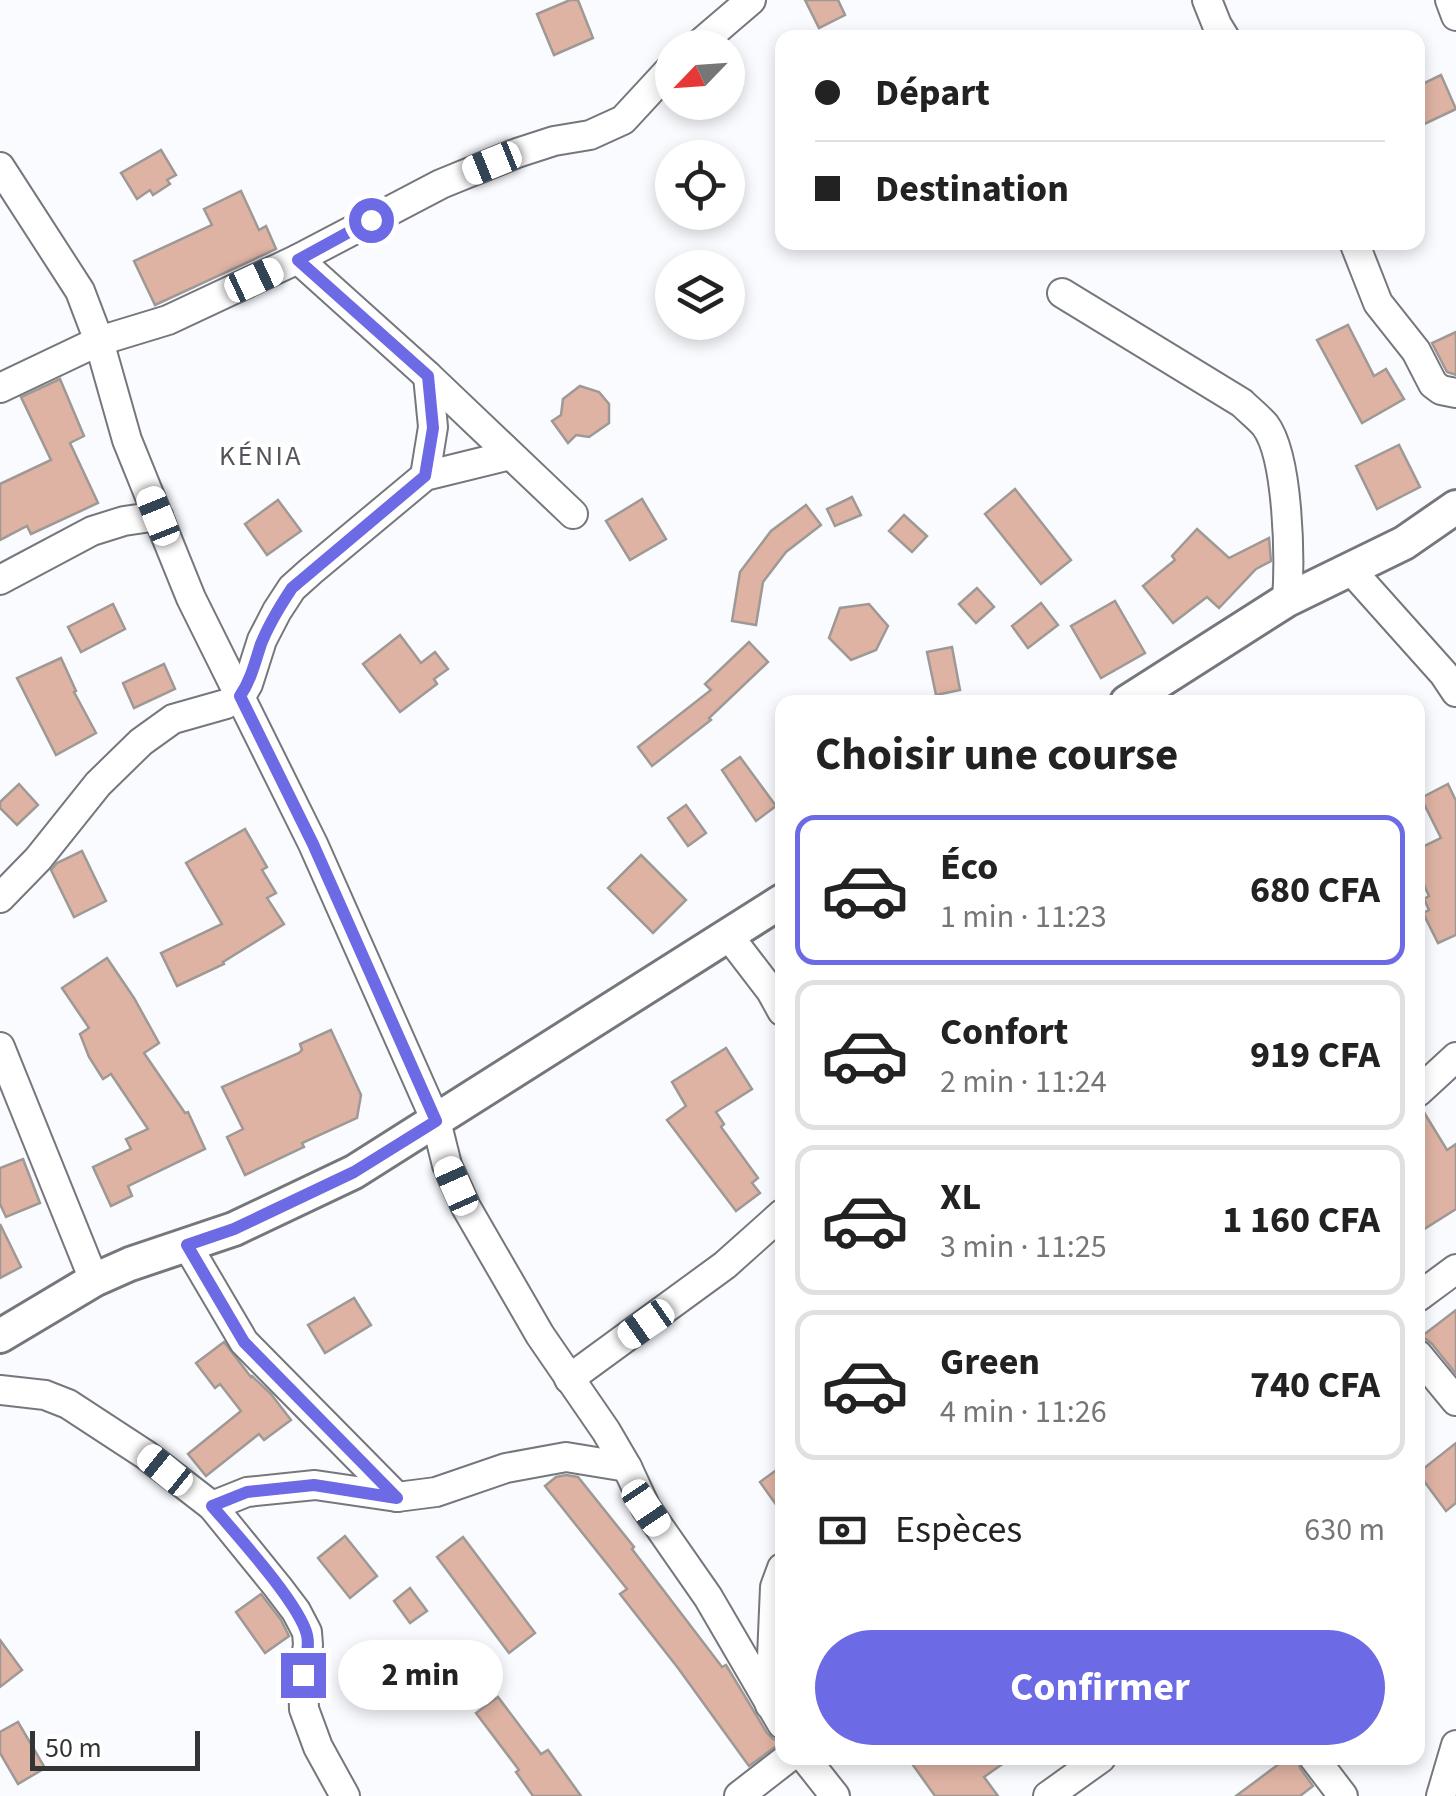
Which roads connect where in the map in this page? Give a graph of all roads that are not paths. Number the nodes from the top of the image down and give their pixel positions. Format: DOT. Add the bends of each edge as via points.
graph roads {
  1 [pos="751,0"];
  2 [pos="1207,0"];
  3 [pos="1450,0"];
  4 [pos="1456,16"];
  5 [pos="715,30"];
  6 [pos="1220,30"];
  7 [pos="655,85"];
  8 [pos="0,167"];
  9 [pos="1357,250"];
  10 [pos="298,260"];
  11 [pos="1062,293"];
  12 [pos="99,341"];
  13 [pos="428,376"];
  14 [pos="0,388"];
  15 [pos="1456,392"];
  16 [pos="510,454"];
  17 [pos="425,476"];
  18 [pos="1456,508"];
  19 [pos="573,514"];
  20 [pos="158,516"];
  21 [pos="1351,570"];
  22 [pos="0,580"];
  23 [pos="1287,600"];
  24 [pos="1456,692"];
  25 [pos="1138,695"];
  26 [pos="240,696"];
  27 [pos="0,898"];
  28 [pos="775,905"];
  29 [pos="728,935"];
  30 [pos="775,998"];
  31 [pos="0,1047"];
  32 [pos="1456,1056"];
  33 [pos="1425,1085"];
  34 [pos="436,1121"];
  35 [pos="775,1220"];
  36 [pos="187,1245"];
  37 [pos="1456,1269"];
  38 [pos="94,1280"];
  39 [pos="1425,1292"];
  40 [pos="0,1336"];
  41 [pos="1425,1364"];
  42 [pos="569,1378"];
  43 [pos="0,1390"];
  44 [pos="1456,1401"];
  45 [pos="626,1467"];
  46 [pos="397,1498"];
  47 [pos="212,1506"];
  48 [pos="775,1712"];
  49 [pos="1456,1745"];
  50 [pos="779,1765"];
  51 [pos="810,1765"];
  52 [pos="1091,1765"];
  53 [pos="1319,1765"];
  54 [pos="345,1796"];
  55 [pos="739,1796"];
  56 [pos="834,1796"];
  57 [pos="1048,1796"];
  58 [pos="1343,1796"];
  59 [pos="1441,1796"];
  1 -- 5 [label="street"];
  2 -- 6 [label="street"];
  3 -- 4 [label="street"];
  7 -- 10 [label="street" via="623,120 441,184"];
  8 -- 12 [label="street" via="80,290"];
  9 -- 15 [label="street" via="1378,304 1433,384"];
  10 -- 12 [label="street" via="168,320"];
  10 -- 13 [label="street"];
  11 -- 23 [label="street" via="1242,403 1266,426 1286,515"];
  12 -- 14 [label="street"];
  12 -- 20 [label="street"];
  13 -- 16 [label="street"];
  13 -- 17 [label="street" via="433,428"];
  16 -- 17 [label="street"];
  16 -- 19 [label="street"];
  17 -- 26 [label="street" via="292,588"];
  18 -- 21 [label="street"];
  20 -- 22 [label="street" via="92,531"];
  20 -- 26 [label="street"];
  21 -- 23 [label="street"];
  21 -- 24 [label="street"];
  23 -- 25 [label="street"];
  26 -- 27 [label="street" via="173,719 140,742"];
  26 -- 34 [label="street"];
  28 -- 29 [label="street"];
  29 -- 30 [label="street"];
  29 -- 34 [label="street"];
  31 -- 38 [label="street"];
  32 -- 33 [label="street"];
  34 -- 36 [label="street" via="354,1172"];
  34 -- 42 [label="street" via="466,1208"];
  35 -- 42 [label="street" via="725,1265"];
  36 -- 38 [label="street"];
  36 -- 46 [label="street" via="244,1342"];
  37 -- 39 [label="street"];
  38 -- 40 [label="street"];
  41 -- 44 [label="street"];
  42 -- 45 [label="street"];
  43 -- 47 [label="street" via="68,1404"];
  45 -- 46 [label="street" via="566,1457 538,1460"];
  45 -- 48 [label="street"];
  46 -- 47 [label="street" via="314,1485 247,1492"];
  47 -- 54 [label="street" via="307,1632 304,1708"];
  49 -- 59 [label="street"];
  50 -- 55 [label="street"];
  51 -- 56 [label="street"];
  52 -- 57 [label="street"];
  53 -- 58 [label="street"];
}
